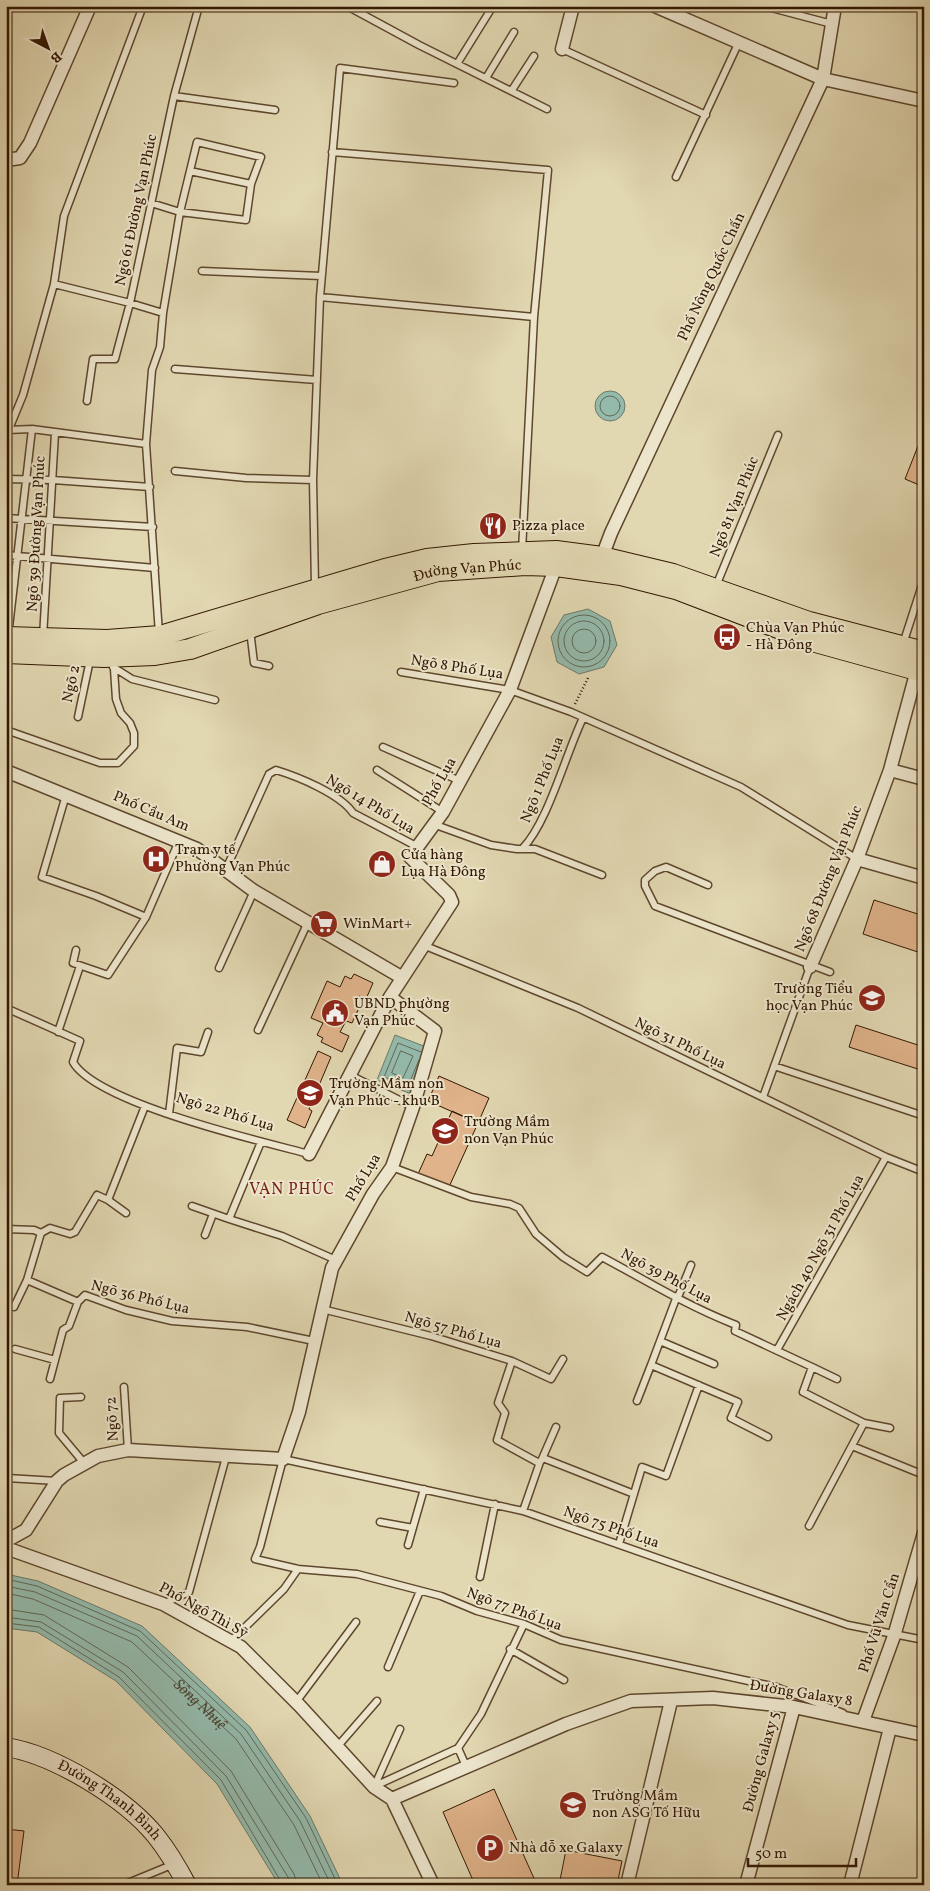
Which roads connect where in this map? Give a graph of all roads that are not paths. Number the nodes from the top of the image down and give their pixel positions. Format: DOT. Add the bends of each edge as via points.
graph roads {
  1 [pos="90,6"];
  2 [pos="143,6"];
  3 [pos="199,6"];
  4 [pos="347,6"];
  5 [pos="493,6"];
  6 [pos="574,6"];
  7 [pos="655,6"];
  8 [pos="764,6"];
  9 [pos="835,6"];
  10 [pos="832,24"];
  11 [pos="514,32"];
  12 [pos="738,44"];
  13 [pos="562,49"];
  14 [pos="534,56"];
  15 [pos="457,64"];
  16 [pos="486,78"];
  17 [pos="823,79"];
  18 [pos="454,83"];
  19 [pos="512,90"];
  20 [pos="174,96"];
  21 [pos="924,101"];
  22 [pos="547,109"];
  23 [pos="275,110"];
  24 [pos="706,115"];
  25 [pos="332,152"];
  26 [pos="6,160"];
  27 [pos="190,171"];
  28 [pos="676,177"];
  29 [pos="251,184"];
  30 [pos="151,203"];
  31 [pos="180,212"];
  32 [pos="202,270"];
  33 [pos="322,276"];
  34 [pos="54,284"];
  35 [pos="320,297"];
  36 [pos="130,303"];
  37 [pos="163,313"];
  38 [pos="534,317"];
  39 [pos="175,369"];
  40 [pos="317,380"];
  41 [pos="87,401"];
  42 [pos="32,429"];
  43 [pos="7,430"];
  44 [pos="55,433"];
  45 [pos="778,435"];
  46 [pos="146,444"];
  47 [pos="174,471"];
  48 [pos="6,479"];
  49 [pos="27,480"];
  50 [pos="53,480"];
  51 [pos="313,480"];
  52 [pos="150,487"];
  53 [pos="6,518"];
  54 [pos="22,520"];
  55 [pos="51,521"];
  56 [pos="153,527"];
  57 [pos="522,552"];
  58 [pos="6,555"];
  59 [pos="18,556"];
  60 [pos="602,556"];
  61 [pos="49,559"];
  62 [pos="556,566"];
  63 [pos="155,568"];
  64 [pos="924,579"];
  65 [pos="712,596"];
  66 [pos="316,597"];
  67 [pos="250,627"];
  68 [pos="160,636"];
  69 [pos="7,642"];
  70 [pos="44,646"];
  71 [pos="902,648"];
  72 [pos="103,661"];
  73 [pos="921,665"];
  74 [pos="269,666"];
  75 [pos="401,672"];
  76 [pos="510,690"];
  77 [pos="216,700"];
  78 [pos="78,717"];
  79 [pos="583,718"];
  80 [pos="6,730"];
  81 [pos="383,747"];
  82 [pos="376,770"];
  83 [pos="890,770"];
  84 [pos="6,771"];
  85 [pos="924,779"];
  86 [pos="460,781"];
  87 [pos="66,794"];
  88 [pos="443,812"];
  89 [pos="434,824"];
  90 [pos="179,841"];
  91 [pos="416,846"];
  92 [pos="522,849"];
  93 [pos="857,859"];
  94 [pos="226,869"];
  95 [pos="602,875"];
  96 [pos="924,878"];
  97 [pos="708,885"];
  98 [pos="254,891"];
  99 [pos="146,917"];
  100 [pos="308,922"];
  101 [pos="423,945"];
  102 [pos="76,950"];
  103 [pos="80,966"];
  104 [pos="810,967"];
  105 [pos="219,968"];
  106 [pos="830,972"];
  107 [pos="401,978"];
  108 [pos="390,996"];
  109 [pos="6,1008"];
  110 [pos="258,1030"];
  111 [pos="58,1032"];
  112 [pos="208,1032"];
  113 [pos="774,1066"];
  114 [pos="349,1074"];
  115 [pos="763,1097"];
  116 [pos="145,1106"];
  117 [pos="413,1107"];
  118 [pos="169,1114"];
  119 [pos="924,1116"];
  120 [pos="261,1142"];
  121 [pos="309,1154"];
  122 [pos="886,1157"];
  123 [pos="392,1167"];
  124 [pos="924,1172"];
  125 [pos="108,1200"];
  126 [pos="192,1206"];
  127 [pos="126,1213"];
  128 [pos="213,1214"];
  129 [pos="229,1219"];
  130 [pos="6,1229"];
  131 [pos="41,1233"];
  132 [pos="205,1235"];
  133 [pos="336,1260"];
  134 [pos="691,1265"];
  135 [pos="27,1280"];
  136 [pos="678,1296"];
  137 [pos="78,1302"];
  138 [pos="14,1307"];
  139 [pos="322,1309"];
  140 [pos="314,1341"];
  141 [pos="660,1341"];
  142 [pos="15,1349"];
  143 [pos="777,1350"];
  144 [pos="563,1359"];
  145 [pos="55,1360"];
  146 [pos="512,1362"];
  147 [pos="714,1364"];
  148 [pos="651,1365"];
  149 [pos="812,1367"];
  150 [pos="50,1379"];
  151 [pos="837,1379"];
  152 [pos="699,1385"];
  153 [pos="124,1387"];
  154 [pos="81,1397"];
  155 [pos="637,1401"];
  156 [pos="864,1423"];
  157 [pos="556,1427"];
  158 [pos="890,1428"];
  159 [pos="768,1437"];
  160 [pos="852,1446"];
  161 [pos="128,1450"];
  162 [pos="226,1457"];
  163 [pos="283,1459"];
  164 [pos="541,1461"];
  165 [pos="84,1463"];
  166 [pos="924,1475"];
  167 [pos="7,1478"];
  168 [pos="57,1481"];
  169 [pos="424,1489"];
  170 [pos="634,1494"];
  171 [pos="495,1504"];
  172 [pos="523,1510"];
  173 [pos="380,1522"];
  174 [pos="809,1526"];
  175 [pos="413,1528"];
  176 [pos="924,1533"];
  177 [pos="6,1541"];
  178 [pos="619,1544"];
  179 [pos="408,1545"];
  180 [pos="6,1548"];
  181 [pos="298,1569"];
  182 [pos="480,1577"];
  183 [pos="420,1591"];
  184 [pos="163,1604"];
  185 [pos="356,1622"];
  186 [pos="524,1624"];
  187 [pos="894,1636"];
  188 [pos="924,1640"];
  189 [pos="231,1641"];
  190 [pos="510,1649"];
  191 [pos="388,1667"];
  192 [pos="564,1680"];
  193 [pos="672,1700"];
  194 [pos="377,1701"];
  195 [pos="296,1702"];
  196 [pos="794,1707"];
  197 [pos="863,1721"];
  198 [pos="890,1728"];
  199 [pos="400,1729"];
  200 [pos="924,1735"];
  201 [pos="6,1747"];
  202 [pos="336,1748"];
  203 [pos="458,1748"];
  204 [pos="466,1766"];
  205 [pos="374,1787"];
  206 [pos="392,1799"];
  207 [pos="175,1863"];
  208 [pos="123,1885"];
  209 [pos="187,1885"];
  210 [pos="433,1885"];
  211 [pos="628,1885"];
  212 [pos="746,1885"];
  213 [pos="850,1885"];
  1 -- 26 [label="street" via="30,143 20,158"];
  2 -- 34 [label="lane" via="64,216"];
  3 -- 20 [label="lane, Ngõ 61 Đường Vạn Phúc"];
  4 -- 15 [label="lane"];
  5 -- 15 [label="lane"];
  6 -- 13 [label="street"];
  7 -- 12 [label="street"];
  8 -- 10 [label="lane"];
  9 -- 10 [label="street, Phố Nông Quốc Chấn"];
  10 -- 17 [label="street, Phố Nông Quốc Chấn"];
  11 -- 16 [label="lane"];
  12 -- 17 [label="street"];
  12 -- 24 [label="lane"];
  13 -- 24 [label="lane"];
  14 -- 19 [label="lane"];
  15 -- 16 [label="lane"];
  16 -- 19 [label="lane"];
  17 -- 21 [label="street"];
  17 -- 60 [label="street, Phố Nông Quốc Chấn"];
  18 -- 25 [label="lane" via="340,68"];
  19 -- 22 [label="lane"];
  20 -- 23 [label="lane"];
  20 -- 30 [label="lane, Ngõ 61 Đường Vạn Phúc"];
  24 -- 28 [label="lane"];
  25 -- 33 [label="lane"];
  25 -- 38 [label="lane" via="548,170"];
  27 -- 29 [label="lane"];
  27 -- 29 [label="lane" via="197,142 260,156"];
  27 -- 31 [label="lane"];
  29 -- 31 [label="lane" via="246,220"];
  30 -- 31 [label="lane"];
  30 -- 36 [label="lane, Ngõ 61 Đường Vạn Phúc"];
  31 -- 37 [label="lane"];
  32 -- 33 [label="lane"];
  33 -- 35 [label="lane"];
  34 -- 36 [label="lane"];
  34 -- 43 [label="lane" via="23,395"];
  35 -- 38 [label="lane"];
  35 -- 40 [label="lane"];
  36 -- 37 [label="lane, Ngõ 61 Đường Vạn Phúc"];
  36 -- 41 [label="lane" via="115,359 93,359"];
  37 -- 46 [label="lane" via="160,347 152,370"];
  38 -- 57 [label="lane"];
  39 -- 40 [label="lane"];
  40 -- 51 [label="lane"];
  42 -- 43 [label="lane"];
  42 -- 44 [label="lane"];
  42 -- 49 [label="lane"];
  44 -- 46 [label="lane"];
  44 -- 50 [label="lane, Ngõ 39 Đường Vạn Phúc"];
  45 -- 65 [label="lane, Ngõ 81 Vạn Phúc"];
  46 -- 52 [label="lane"];
  47 -- 51 [label="lane"];
  48 -- 49 [label="lane"];
  49 -- 50 [label="lane"];
  49 -- 54 [label="lane"];
  50 -- 52 [label="lane"];
  50 -- 55 [label="lane, Ngõ 39 Đường Vạn Phúc"];
  51 -- 66 [label="lane"];
  52 -- 56 [label="lane"];
  53 -- 54 [label="lane"];
  54 -- 55 [label="lane"];
  54 -- 59 [label="lane"];
  55 -- 56 [label="lane"];
  55 -- 61 [label="lane, Ngõ 39 Đường Vạn Phúc"];
  56 -- 63 [label="lane"];
  57 -- 60 [label="main road, Đường Vạn Phúc"];
  57 -- 66 [label="main road, Đường Vạn Phúc" via="427,559"];
  58 -- 59 [label="lane"];
  59 -- 61 [label="lane"];
  59 -- 69 [label="lane"];
  60 -- 65 [label="main road, Đường Vạn Phúc" via="673,574"];
  61 -- 63 [label="lane"];
  61 -- 70 [label="lane, Ngõ 39 Đường Vạn Phúc"];
  62 -- 65 [label="main road, Đường Vạn Phúc" via="621,575"];
  62 -- 66 [label="main road, Đường Vạn Phúc" via="438,571"];
  62 -- 76 [label="street, Phố Lụa"];
  63 -- 68 [label="lane"];
  64 -- 71 [label="lane"];
  65 -- 71 [label="main road, Đường Vạn Phúc"];
  65 -- 73 [label="main road, Đường Vạn Phúc" via="812,641"];
  66 -- 67 [label="main road, Đường Vạn Phúc"];
  66 -- 68 [label="main road, Đường Vạn Phúc"];
  67 -- 72 [label="main road, Đường Vạn Phúc" via="190,649"];
  67 -- 74 [label="lane" via="254,663"];
  68 -- 70 [label="main road, Đường Vạn Phúc"];
  69 -- 70 [label="main road, Đường Vạn Phúc"];
  70 -- 72 [label="main road, Đường Vạn Phúc"];
  71 -- 73 [label="main road, Đường Vạn Phúc"];
  72 -- 77 [label="lane" via="132,679"];
  72 -- 78 [label="lane, Ngõ 2"];
  72 -- 80 [label="lane" via="121,712 134,733 134,746 118,763 100,763"];
  73 -- 83 [label="street, Ngõ 68 Đường Vạn Phúc"];
  75 -- 76 [label="lane, Ngõ 8 Phố Lụa"];
  76 -- 79 [label="lane, Ngõ 8 Phố Lụa"];
  76 -- 86 [label="street, Phố Lụa"];
  79 -- 92 [label="lane, Ngõ 1 Phố Lụa" via="542,817"];
  79 -- 93 [label="lane, Ngõ 8 Phố Lụa" via="741,787"];
  81 -- 86 [label="lane"];
  82 -- 88 [label="lane"];
  83 -- 85 [label="street"];
  83 -- 93 [label="street, Ngõ 68 Đường Vạn Phúc"];
  84 -- 87 [label="street, Phố Cầu Am"];
  86 -- 88 [label="street, Phố Lụa"];
  87 -- 90 [label="street, Phố Cầu Am"];
  87 -- 99 [label="lane" via="42,877"];
  88 -- 89 [label="street, Phố Lụa"];
  89 -- 91 [label="street, Phố Lụa"];
  89 -- 92 [label="lane" via="491,845"];
  90 -- 94 [label="street, Phố Cầu Am"];
  90 -- 99 [label="lane"];
  91 -- 94 [label="lane, Ngõ 14 Phố Lụa" via="353,813 337,797 273,771"];
  91 -- 101 [label="street" via="411,859 452,900"];
  92 -- 95 [label="lane" via="536,849"];
  93 -- 96 [label="street"];
  93 -- 104 [label="street, Ngõ 68 Đường Vạn Phúc"];
  94 -- 98 [label="street, Phố Cầu Am"];
  97 -- 104 [label="lane" via="666,867 655,871 645,886 655,906"];
  98 -- 100 [label="street, Phố Cầu Am"];
  98 -- 105 [label="lane"];
  99 -- 103 [label="lane" via="108,975"];
  100 -- 107 [label="street, Phố Cầu Am"];
  100 -- 110 [label="lane"];
  101 -- 107 [label="street"];
  101 -- 115 [label="lane, Ngõ 31 Phố Lụa" via="578,1008"];
  102 -- 103 [label="lane" via="72,963"];
  103 -- 111 [label="lane"];
  104 -- 106 [label="lane"];
  104 -- 113 [label="lane, Ngõ 68 Đường Vạn Phúc"];
  107 -- 108 [label="street"];
  108 -- 114 [label="street, Ngõ 22 Phố Lụa"];
  108 -- 117 [label="street, Phố Lụa" via="435,1031"];
  109 -- 111 [label="lane, Ngõ 22 Phố Lụa"];
  111 -- 116 [label="lane, Ngõ 22 Phố Lụa" via="80,1041 73,1062 78,1071 130,1101"];
  112 -- 118 [label="lane" via="201,1052 177,1048"];
  113 -- 115 [label="lane, Ngõ 68 Đường Vạn Phúc"];
  113 -- 119 [label="lane"];
  114 -- 117 [label="lane"];
  114 -- 121 [label="street, Ngõ 22 Phố Lụa"];
  115 -- 122 [label="lane, Ngõ 31 Phố Lụa"];
  116 -- 118 [label="lane, Ngõ 22 Phố Lụa"];
  116 -- 125 [label="lane"];
  117 -- 123 [label="street, Phố Lụa"];
  118 -- 120 [label="lane, Ngõ 22 Phố Lụa"];
  120 -- 121 [label="lane, Ngõ 22 Phố Lụa"];
  120 -- 129 [label="lane"];
  122 -- 124 [label="lane, Ngõ 31 Phố Lụa"];
  122 -- 143 [label="lane, Ngách 40 Ngõ 31 Phố Lụa"];
  123 -- 133 [label="street, Phố Lụa"];
  123 -- 136 [label="lane, Ngõ 39 Phố Lụa" via="471,1197 519,1208 536,1234 586,1272 602,1257"];
  125 -- 127 [label="lane"];
  125 -- 131 [label="lane" via="97,1195 75,1232 70,1234 50,1228"];
  126 -- 128 [label="lane"];
  128 -- 129 [label="lane"];
  128 -- 132 [label="lane"];
  129 -- 133 [label="lane" via="282,1236"];
  130 -- 131 [label="lane"];
  131 -- 135 [label="lane"];
  133 -- 139 [label="street, Phố Lụa"];
  134 -- 136 [label="lane"];
  135 -- 137 [label="lane, Ngõ 36 Phố Lụa"];
  135 -- 138 [label="lane"];
  136 -- 141 [label="lane"];
  136 -- 143 [label="lane, Ngõ 39 Phố Lụa" via="690,1305 736,1325 735,1332"];
  137 -- 140 [label="lane, Ngõ 36 Phố Lụa" via="85,1295 126,1310 172,1321 247,1327"];
  137 -- 145 [label="lane" via="69,1326 62,1330"];
  139 -- 140 [label="street, Phố Lụa"];
  139 -- 146 [label="lane, Ngõ 57 Phố Lụa" via="431,1336"];
  140 -- 163 [label="street, Phố Lụa" via="299,1412"];
  141 -- 147 [label="lane"];
  141 -- 148 [label="lane"];
  142 -- 145 [label="lane"];
  143 -- 149 [label="lane"];
  144 -- 146 [label="lane, Ngõ 57 Phố Lụa" via="551,1379"];
  145 -- 150 [label="lane"];
  146 -- 164 [label="lane" via="498,1403 505,1414 497,1440"];
  148 -- 152 [label="lane"];
  148 -- 155 [label="lane"];
  149 -- 151 [label="lane"];
  149 -- 156 [label="lane" via="803,1392"];
  152 -- 159 [label="lane" via="738,1402 731,1418"];
  152 -- 170 [label="lane" via="666,1476 642,1467"];
  153 -- 161 [label="lane, Ngõ 72"];
  154 -- 165 [label="lane" via="60,1398 59,1433"];
  156 -- 158 [label="lane"];
  156 -- 160 [label="lane"];
  157 -- 164 [label="lane"];
  160 -- 166 [label="lane"];
  160 -- 174 [label="lane"];
  161 -- 162 [label="street"];
  161 -- 165 [label="street" via="105,1453"];
  162 -- 163 [label="street"];
  162 -- 184 [label="lane" via="189,1592"];
  163 -- 169 [label="lane, Ngõ 75 Phố Lụa"];
  163 -- 181 [label="lane, Ngõ 77 Phố Lụa" via="254,1559"];
  164 -- 170 [label="lane" via="547,1459"];
  164 -- 172 [label="lane"];
  165 -- 168 [label="street"];
  167 -- 168 [label="lane"];
  168 -- 177 [label="street" via="26,1530"];
  169 -- 171 [label="lane, Ngõ 75 Phố Lụa"];
  169 -- 175 [label="lane"];
  170 -- 178 [label="lane"];
  171 -- 172 [label="lane, Ngõ 75 Phố Lụa"];
  171 -- 182 [label="lane"];
  172 -- 178 [label="lane, Ngõ 75 Phố Lụa"];
  173 -- 175 [label="lane"];
  175 -- 179 [label="lane"];
  176 -- 187 [label="street, Phố Vũ Văn Cẩn"];
  178 -- 187 [label="lane, Ngõ 75 Phố Lụa" via="848,1625"];
  180 -- 184 [label="street, Phố Ngô Thì Sỹ"];
  181 -- 183 [label="lane, Ngõ 77 Phố Lụa" via="357,1574"];
  181 -- 189 [label="lane" via="284,1589"];
  183 -- 186 [label="lane, Ngõ 77 Phố Lụa"];
  183 -- 191 [label="lane"];
  184 -- 189 [label="street, Phố Ngô Thì Sỹ"];
  185 -- 195 [label="lane"];
  186 -- 190 [label="lane"];
  186 -- 197 [label="lane, Ngõ 77 Phố Lụa" via="561,1640 776,1687"];
  187 -- 188 [label="lane, Ngõ 75 Phố Lụa"];
  187 -- 197 [label="street, Phố Vũ Văn Cẩn"];
  189 -- 195 [label="street, Phố Ngô Thì Sỹ"];
  190 -- 192 [label="lane"];
  190 -- 203 [label="lane" via="481,1714"];
  193 -- 196 [label="street, Đường Galaxy 8" via="713,1698"];
  193 -- 204 [label="street, Đường Galaxy 8" via="631,1701"];
  193 -- 211 [label="street"];
  194 -- 202 [label="lane"];
  195 -- 202 [label="street, Phố Ngô Thì Sỹ"];
  196 -- 197 [label="street, Đường Galaxy 8"];
  196 -- 212 [label="street, Đường Galaxy 5"];
  197 -- 198 [label="street, Đường Galaxy 8"];
  198 -- 200 [label="street, Đường Galaxy 8"];
  198 -- 213 [label="street"];
  199 -- 205 [label="lane"];
  201 -- 207 [label="street, Đường Thanh Bình" via="74,1771 117,1800 155,1835"];
  202 -- 205 [label="street, Phố Ngô Thì Sỹ"];
  203 -- 204 [label="lane"];
  203 -- 205 [label="lane"];
  204 -- 206 [label="street, Đường Galaxy 8"];
  205 -- 206 [label="street, Phố Ngô Thì Sỹ"];
  206 -- 210 [label="street"];
  207 -- 208 [label="lane"];
  207 -- 209 [label="street, Đường Thanh Bình"];
}
